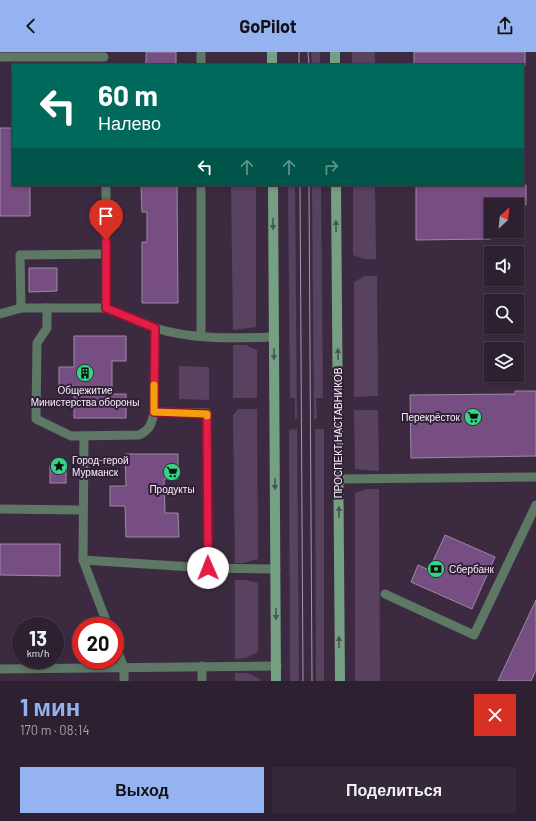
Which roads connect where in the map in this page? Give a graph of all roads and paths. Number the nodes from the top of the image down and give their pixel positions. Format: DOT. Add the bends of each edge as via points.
graph roads {
  1 [pos="201,52"];
  2 [pos="272,52"];
  3 [pos="335,52"];
  4 [pos="0,57"];
  5 [pos="104,58"];
  6 [pos="201,64"];
  7 [pos="272,64"];
  8 [pos="335,64"];
  9 [pos="106,186"];
  10 [pos="201,186"];
  11 [pos="273,186"];
  12 [pos="336,186"];
  13 [pos="106,254"];
  14 [pos="21,308"];
  15 [pos="47,308"];
  16 [pos="106,308"];
  17 [pos="0,314"];
  18 [pos="155,328"];
  19 [pos="201,336"];
  20 [pos="274,338"];
  21 [pos="154,412"];
  22 [pos="84,436"];
  23 [pos="536,477"];
  24 [pos="339,479"];
  25 [pos="536,505"];
  26 [pos="0,509"];
  27 [pos="82,510"];
  28 [pos="83,560"];
  29 [pos="208,568"];
  30 [pos="276,569"];
  31 [pos="385,594"];
  32 [pos="105,617"];
  33 [pos="202,666"];
  34 [pos="276,666"];
  35 [pos="72,668"];
  36 [pos="124,668"];
  37 [pos="0,669"];
  38 [pos="124,669"];
  39 [pos="124,681"];
  40 [pos="202,681"];
  41 [pos="276,681"];
  42 [pos="340,681"];
  1 -- 6 [label="lane"];
  2 -- 7 [label="main road"];
  3 -- 8 [label="main road"];
  4 -- 5 [label="lane"];
  9 -- 13 [label="lane"];
  10 -- 19 [label="lane"];
  11 -- 20 [label="main road, one-way"];
  24 -- 12 [label="main road, ПРОСПЕКТ НАСТАВНИКОВ, one-way"];
  13 -- 14 [label="lane" via="20,255"];
  13 -- 16 [label="lane"];
  14 -- 15 [label="lane"];
  14 -- 17 [label="lane"];
  15 -- 16 [label="lane"];
  15 -- 22 [label="lane" via="47,328 37,343 36,418 71,436"];
  16 -- 18 [label="lane"];
  18 -- 19 [label="lane"];
  18 -- 21 [label="lane"];
  19 -- 20 [label="lane" via="226,339"];
  20 -- 30 [label="main road, one-way"];
  21 -- 22 [label="lane" via="147,431 139,435"];
  21 -- 29 [label="lane" via="207,414"];
  22 -- 27 [label="lane"];
  23 -- 24 [label="lane"];
  42 -- 24 [label="main road, ПРОСПЕКТ НАСТАВНИКОВ, one-way"];
  25 -- 31 [label="lane" via="474,635"];
  26 -- 27 [label="lane"];
  27 -- 28 [label="lane"];
  28 -- 29 [label="lane"];
  28 -- 32 [label="lane"];
  29 -- 30 [label="lane"];
  30 -- 34 [label="main road, one-way"];
  33 -- 34 [label="lane"];
  33 -- 36 [label="lane"];
  33 -- 40 [label="lane"];
  34 -- 41 [label="main road"];
  35 -- 37 [label="lane"];
  38 -- 39 [label="lane"];
}
